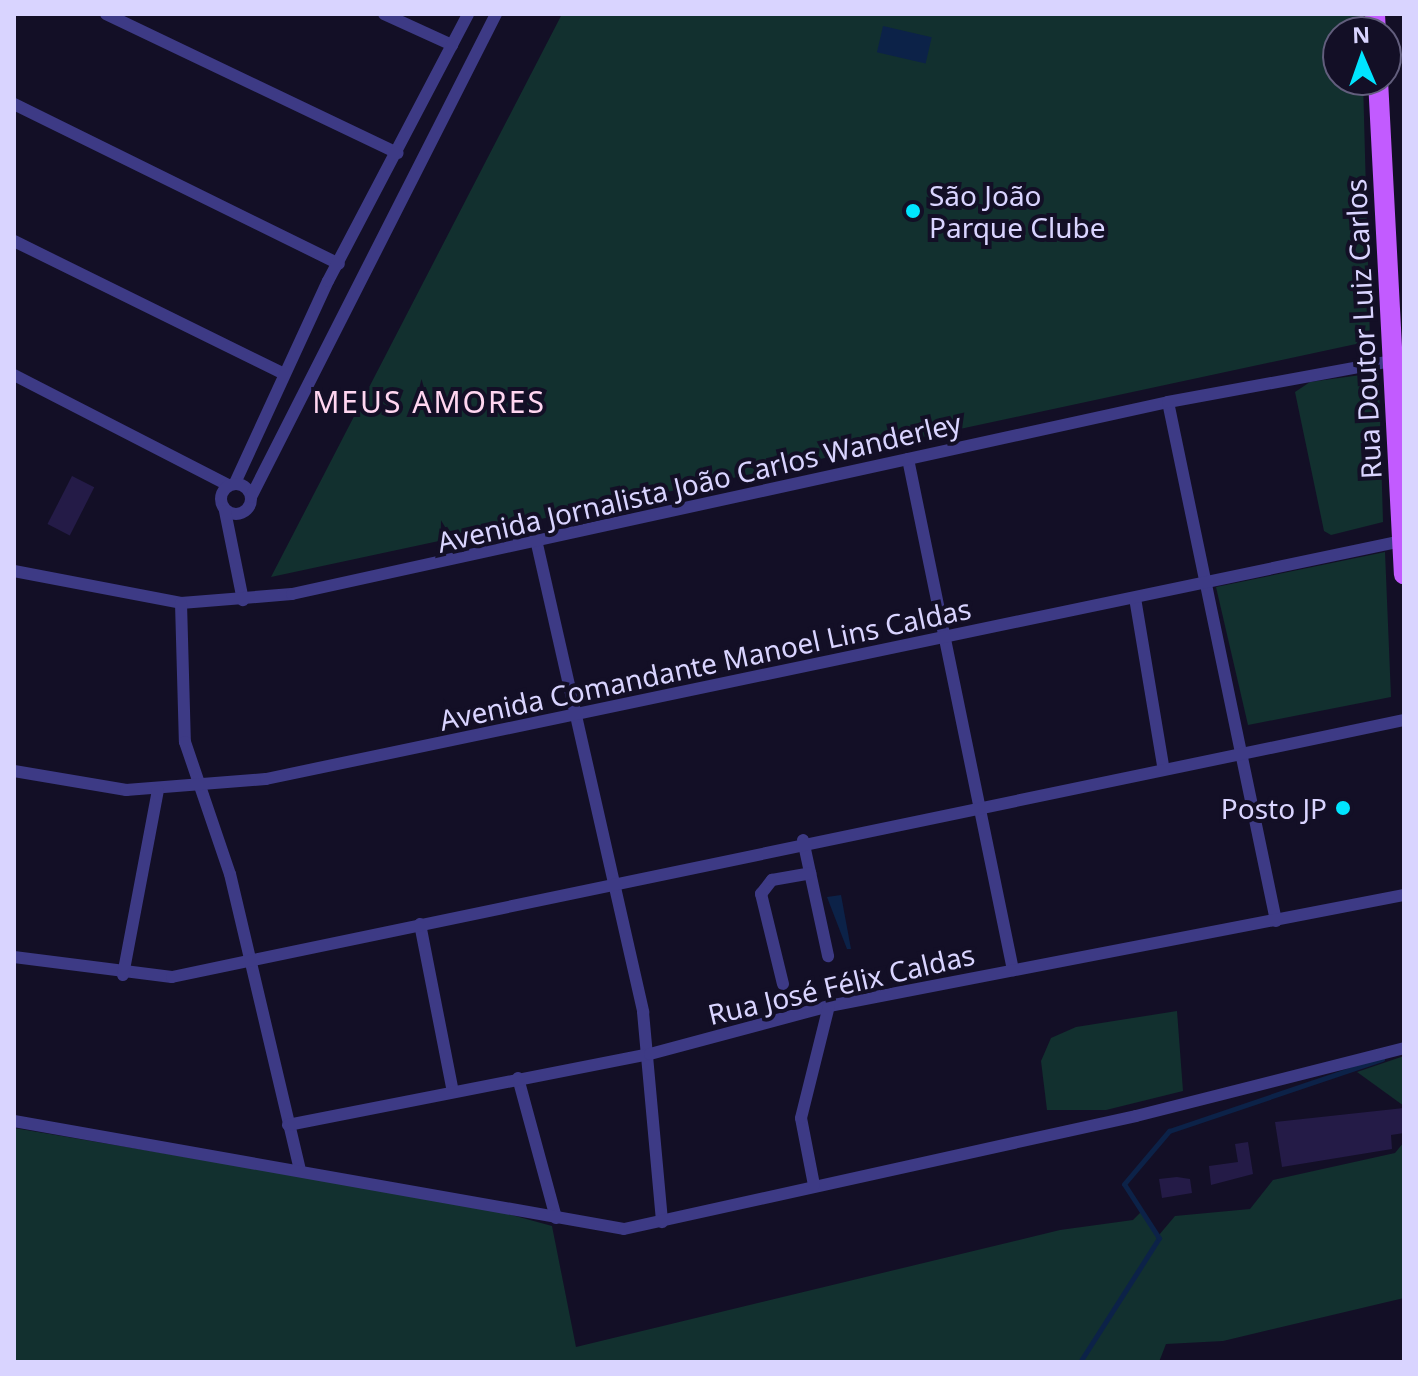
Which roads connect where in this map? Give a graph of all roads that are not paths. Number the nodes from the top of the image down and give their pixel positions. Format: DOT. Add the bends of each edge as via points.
graph roads {
  1 [pos="106,14"];
  2 [pos="384,14"];
  3 [pos="468,14"];
  4 [pos="496,14"];
  5 [pos="460,30"];
  6 [pos="481,42"];
  7 [pos="452,45"];
  8 [pos="444,59"];
  9 [pos="467,68"];
  10 [pos="1379,96"];
  11 [pos="14,104"];
  12 [pos="398,153"];
  13 [pos="14,241"];
  14 [pos="348,246"];
  15 [pos="369,259"];
  16 [pos="339,264"];
  17 [pos="328,281"];
  18 [pos="352,291"];
  19 [pos="1392,361"];
  20 [pos="284,374"];
  21 [pos="14,375"];
  22 [pos="1168,402"];
  23 [pos="908,459"];
  24 [pos="231,484"];
  25 [pos="251,497"];
  26 [pos="225,511"];
  27 [pos="1402,541"];
  28 [pos="537,544"];
  29 [pos="14,571"];
  30 [pos="1404,574"];
  31 [pos="1202,584"];
  32 [pos="1135,598"];
  33 [pos="243,600"];
  34 [pos="181,603"];
  35 [pos="940,640"];
  36 [pos="573,716"];
  37 [pos="1404,720"];
  38 [pos="1236,750"];
  39 [pos="1163,765"];
  40 [pos="14,771"];
  41 [pos="203,788"];
  42 [pos="158,790"];
  43 [pos="974,804"];
  44 [pos="803,840"];
  45 [pos="810,873"];
  46 [pos="615,879"];
  47 [pos="1404,895"];
  48 [pos="1276,921"];
  49 [pos="420,924"];
  50 [pos="247,956"];
  51 [pos="828,956"];
  52 [pos="14,957"];
  53 [pos="1013,970"];
  54 [pos="123,975"];
  55 [pos="783,984"];
  56 [pos="829,1006"];
  57 [pos="1404,1048"];
  58 [pos="650,1054"];
  59 [pos="518,1078"];
  60 [pos="453,1092"];
  61 [pos="14,1121"];
  62 [pos="288,1125"];
  63 [pos="299,1167"];
  64 [pos="814,1185"];
  65 [pos="556,1218"];
  66 [pos="662,1222"];
  1 -- 12 [label="street"];
  2 -- 7 [label="street"];
  3 -- 5 [label="street"];
  4 -- 6 [label="street"];
  5 -- 6 [label="street"];
  5 -- 7 [label="street"];
  6 -- 9 [label="street"];
  7 -- 8 [label="street"];
  8 -- 9 [label="street"];
  8 -- 12 [label="street"];
  9 -- 15 [label="street"];
  10 -- 19 [label="main road, Rua Doutor Luiz Carlos"];
  11 -- 16 [label="street"];
  12 -- 14 [label="street"];
  13 -- 20 [label="street"];
  14 -- 15 [label="street"];
  14 -- 16 [label="street"];
  15 -- 18 [label="street"];
  16 -- 17 [label="street"];
  17 -- 18 [label="street"];
  17 -- 20 [label="street"];
  18 -- 25 [label="street"];
  19 -- 22 [label="street, Avenida Jornalista João Carlos Wanderley"];
  19 -- 27 [label="main road, Rua Doutor Luiz Carlos"];
  20 -- 24 [label="street"];
  21 -- 24 [label="street"];
  22 -- 23 [label="street, Avenida Jornalista João Carlos Wanderley"];
  22 -- 31 [label="street"];
  23 -- 28 [label="street, Avenida Jornalista João Carlos Wanderley"];
  23 -- 35 [label="street"];
  24 -- 25 [label="street"];
  24 -- 26 [label="street" via="220,500"];
  25 -- 26 [label="street" via="243,513"];
  26 -- 33 [label="street"];
  27 -- 30 [label="main road, Rua Doutor Luiz Carlos"];
  27 -- 31 [label="street, Avenida Comandante Manoel Lins Caldas"];
  28 -- 33 [label="street, Avenida Jornalista João Carlos Wanderley"];
  28 -- 36 [label="street"];
  29 -- 34 [label="street, Avenida Jornalista João Carlos Wanderley"];
  31 -- 32 [label="street, Avenida Comandante Manoel Lins Caldas"];
  31 -- 38 [label="street"];
  32 -- 35 [label="street, Avenida Comandante Manoel Lins Caldas"];
  32 -- 39 [label="street"];
  33 -- 34 [label="street, Avenida Jornalista João Carlos Wanderley"];
  34 -- 41 [label="street" via="181,713"];
  35 -- 36 [label="street, Avenida Comandante Manoel Lins Caldas"];
  35 -- 43 [label="street"];
  36 -- 41 [label="street, Avenida Comandante Manoel Lins Caldas"];
  36 -- 46 [label="street"];
  37 -- 38 [label="street"];
  38 -- 39 [label="street"];
  38 -- 48 [label="street"];
  39 -- 43 [label="street"];
  40 -- 42 [label="street, Avenida Comandante Manoel Lins Caldas"];
  41 -- 42 [label="street, Avenida Comandante Manoel Lins Caldas"];
  41 -- 50 [label="street"];
  42 -- 54 [label="street"];
  43 -- 44 [label="street"];
  43 -- 53 [label="street"];
  44 -- 45 [label="street"];
  44 -- 46 [label="street"];
  45 -- 51 [label="street"];
  45 -- 55 [label="street" via="772,880 761,894"];
  46 -- 49 [label="street"];
  46 -- 58 [label="street"];
  47 -- 48 [label="street, Rua José Félix Caldas"];
  48 -- 53 [label="street, Rua José Félix Caldas"];
  49 -- 50 [label="street"];
  49 -- 60 [label="street"];
  50 -- 54 [label="street" via="172,977"];
  50 -- 62 [label="street"];
  52 -- 54 [label="street"];
  53 -- 56 [label="street, Rua José Félix Caldas"];
  56 -- 58 [label="street, Rua José Félix Caldas"];
  56 -- 64 [label="street" via="801,1118"];
  57 -- 64 [label="street" via="1136,1116"];
  58 -- 59 [label="street, Rua José Félix Caldas"];
  58 -- 66 [label="street"];
  59 -- 60 [label="street, Rua José Félix Caldas"];
  59 -- 65 [label="street"];
  60 -- 62 [label="street, Rua José Félix Caldas"];
  61 -- 63 [label="street"];
  62 -- 63 [label="street"];
  63 -- 65 [label="street"];
  64 -- 66 [label="street"];
  65 -- 66 [label="street" via="624,1229"];
}
